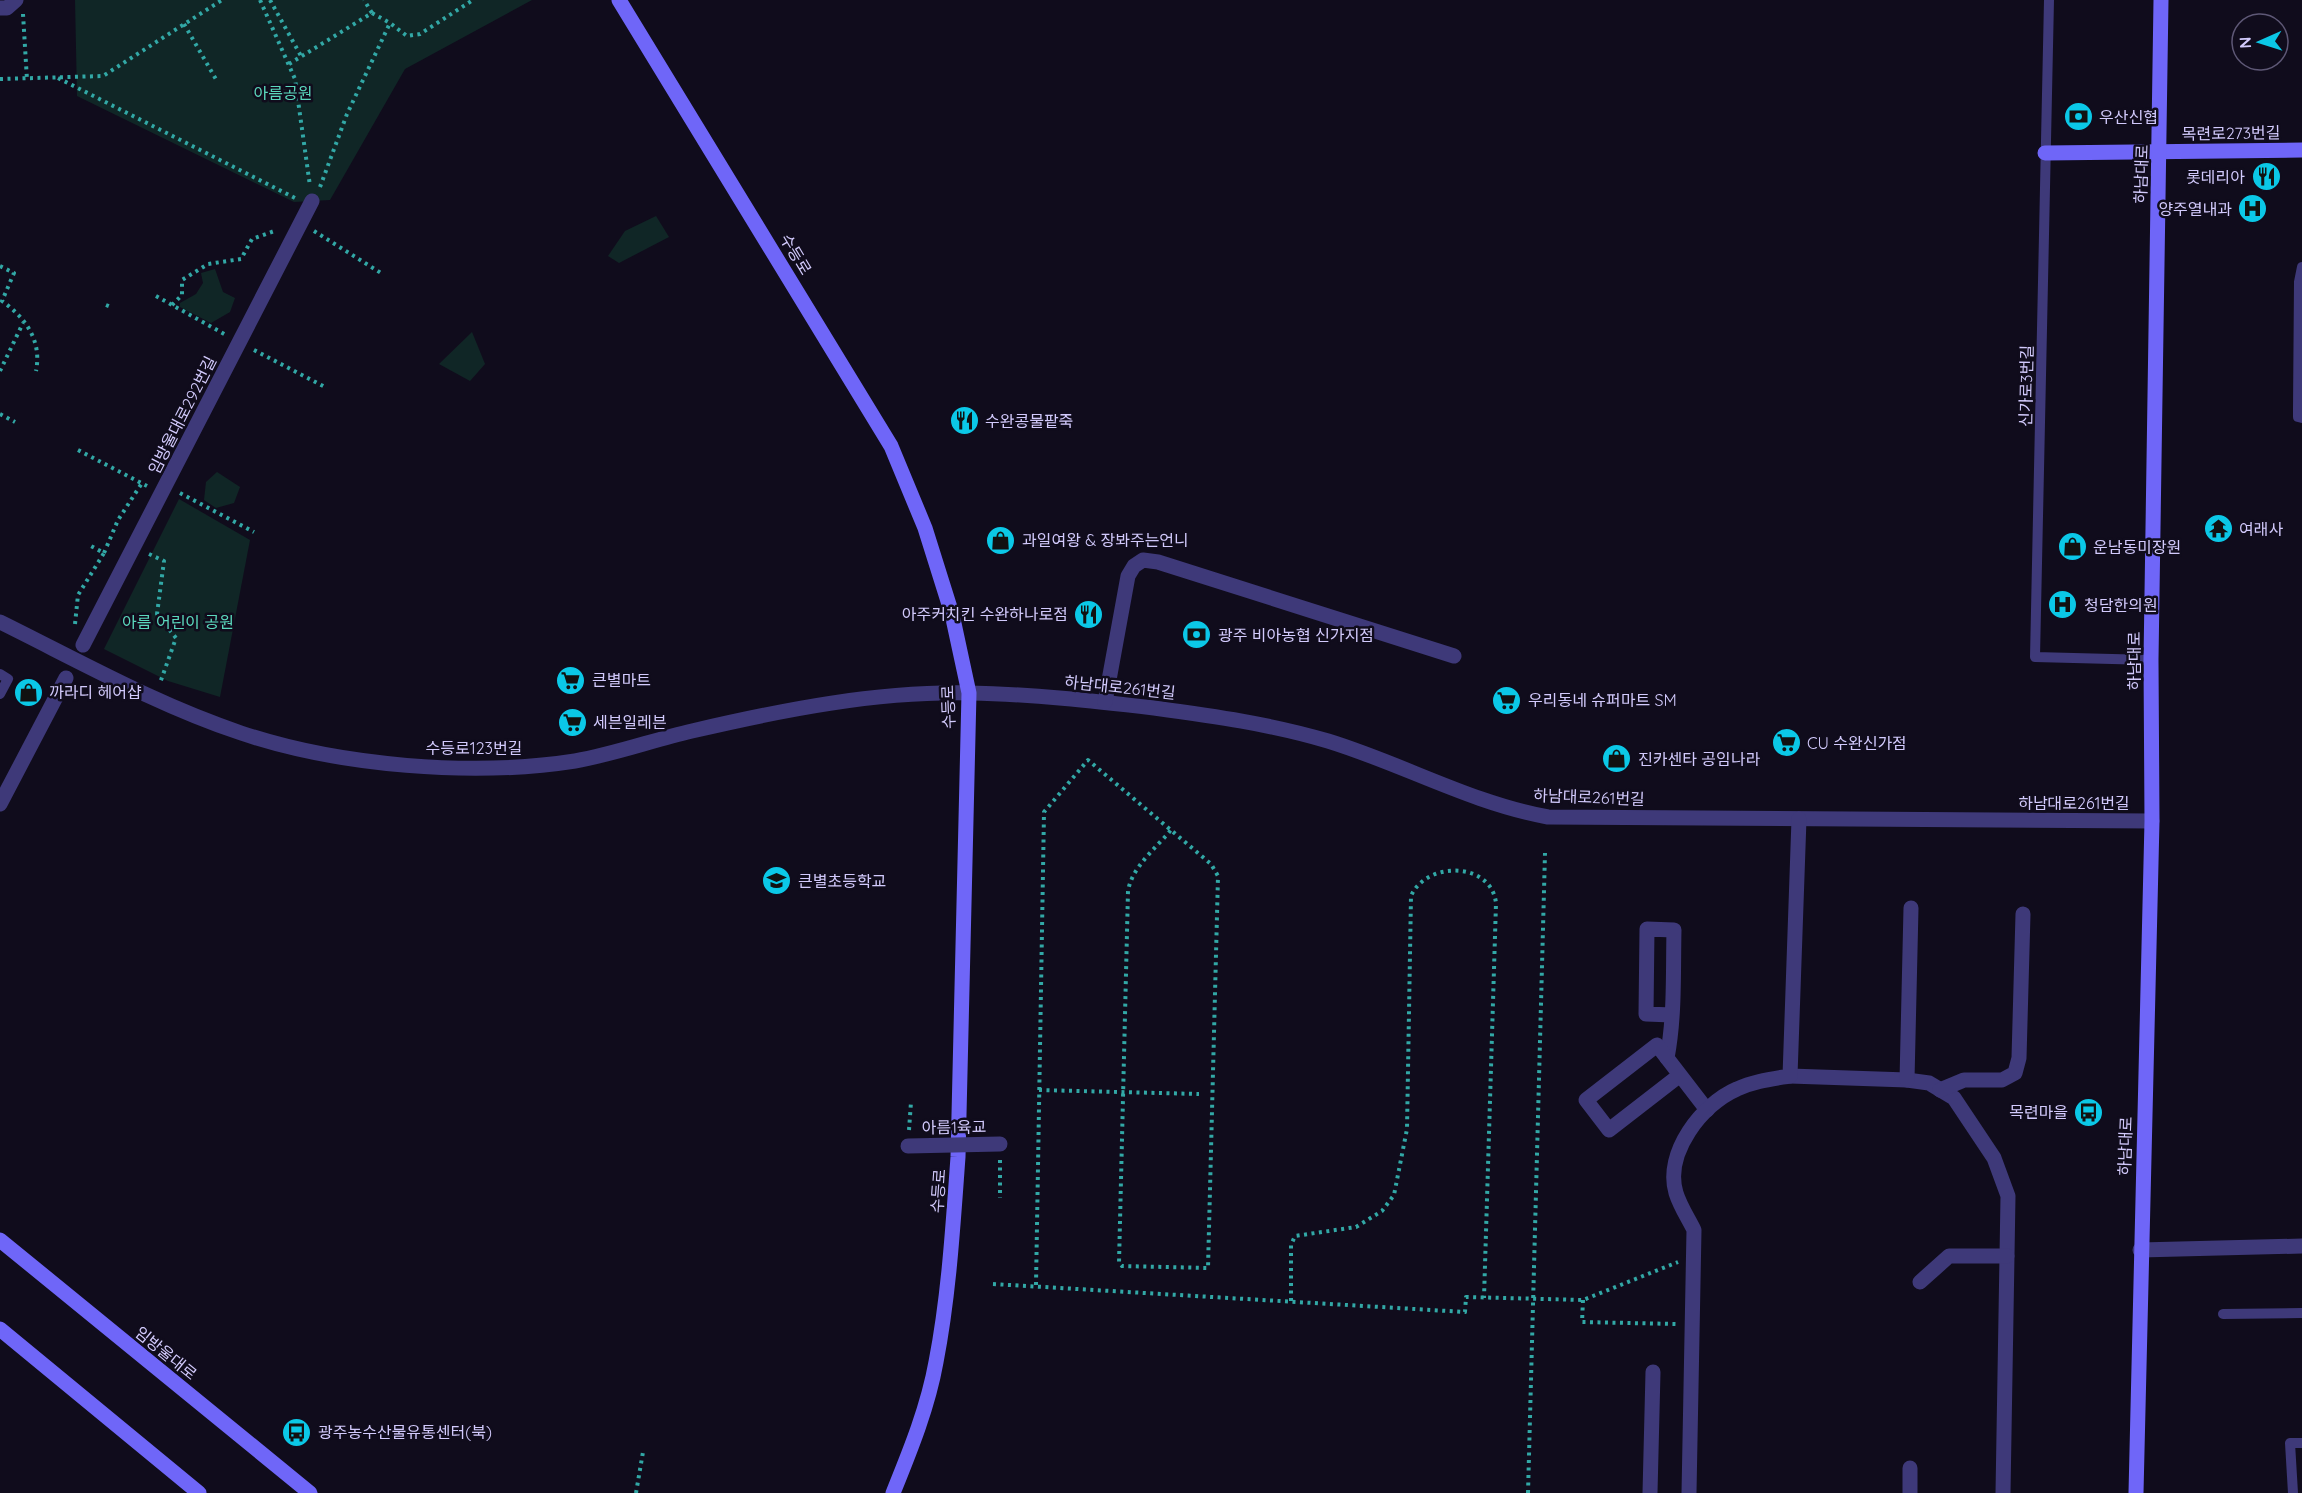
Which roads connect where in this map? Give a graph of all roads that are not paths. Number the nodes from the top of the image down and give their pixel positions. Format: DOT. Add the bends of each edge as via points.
graph roads {
  1 [pos="619,0"];
  2 [pos="2049,0"];
  3 [pos="2161,0"];
  4 [pos="2302,150"];
  5 [pos="2161,152"];
  6 [pos="2045,153"];
  7 [pos="311,200"];
  8 [pos="2302,267"];
  9 [pos="2302,418"];
  10 [pos="0,621"];
  11 [pos="83,645"];
  12 [pos="1454,656"];
  13 [pos="2151,660"];
  14 [pos="0,674"];
  15 [pos="66,678"];
  16 [pos="969,693"];
  17 [pos="0,694"];
  18 [pos="1105,702"];
  19 [pos="0,804"];
  20 [pos="1799,819"];
  21 [pos="2152,821"];
  22 [pos="1911,908"];
  23 [pos="2023,914"];
  24 [pos="1672,1015"];
  25 [pos="1667,1058"];
  26 [pos="1680,1075"];
  27 [pos="1790,1076"];
  28 [pos="1907,1080"];
  29 [pos="1940,1090"];
  30 [pos="1707,1110"];
  31 [pos="1000,1144"];
  32 [pos="908,1146"];
  33 [pos="0,1240"];
  34 [pos="2302,1246"];
  35 [pos="2140,1250"];
  36 [pos="2007,1256"];
  37 [pos="1920,1282"];
  38 [pos="2302,1313"];
  39 [pos="2223,1314"];
  40 [pos="0,1329"];
  41 [pos="1653,1372"];
  42 [pos="2302,1443"];
  43 [pos="2297,1463"];
  44 [pos="1910,1468"];
  45 [pos="199,1493"];
  46 [pos="310,1493"];
  47 [pos="893,1493"];
  48 [pos="1650,1493"];
  49 [pos="1689,1493"];
  50 [pos="1910,1493"];
  51 [pos="2003,1493"];
  52 [pos="2136,1493"];
  53 [pos="2293,1493"];
  1 -- 16 [label="main road, 수등로" via="891,446 925,528"];
  2 -- 6 [label="lane, 신가로3번길"];
  3 -- 5 [label="main road, 하남대로"];
  4 -- 5 [label="main road, 목련로273번길"];
  5 -- 6 [label="main road, 목련로273번길"];
  5 -- 13 [label="main road, 하남대로"];
  6 -- 13 [label="lane, 신가로3번길" via="2035,657"];
  7 -- 11 [label="street, 임방울대로292번길"];
  8 -- 9 [label="lane" via="2298,282 2298,417"];
  10 -- 16 [label="street, 수등로123번길" via="142,692 242,733 410,766 500,767 574,761 804,708 880,698"];
  12 -- 18 [label="street" via="1143,560 1128,576"];
  13 -- 21 [label="main road, 하남대로"];
  14 -- 17 [label="lane" via="8,679"];
  15 -- 19 [label="street"];
  16 -- 18 [label="street, 하남대로261번길"];
  16 -- 47 [label="main road, 수등로" via="954,1215 936,1364"];
  18 -- 20 [label="street, 하남대로261번길" via="1223,717 1297,733 1390,763 1486,803 1548,817"];
  20 -- 21 [label="street, 하남대로261번길"];
  20 -- 27 [label="street"];
  21 -- 35 [label="main road, 하남대로"];
  22 -- 28 [label="street"];
  23 -- 29 [label="street" via="2019,1058 2015,1073 2002,1080 1964,1080"];
  24 -- 24 [label="street" via="1674,930 1647,929 1646,1014"];
  24 -- 25 [label="street"];
  25 -- 26 [label="street"];
  25 -- 26 [label="street" via="1657,1045 1586,1100 1609,1130"];
  26 -- 30 [label="street"];
  27 -- 28 [label="street"];
  27 -- 30 [label="street" via="1735,1090"];
  28 -- 29 [label="street" via="1929,1083"];
  29 -- 36 [label="street" via="1954,1098 1994,1158 2008,1196"];
  30 -- 49 [label="street" via="1688,1133 1675,1172 1676,1191 1694,1230"];
  31 -- 32 [label="street, 아름1육교, bridge"];
  33 -- 46 [label="main road, 임방울대로"];
  34 -- 35 [label="street"];
  35 -- 52 [label="main road, 하남대로"];
  36 -- 37 [label="street" via="1949,1256"];
  36 -- 51 [label="street"];
  38 -- 39 [label="lane"];
  40 -- 45 [label="main road"];
  41 -- 48 [label="street"];
  42 -- 43 [label="lane" via="2290,1443"];
  43 -- 53 [label="lane"];
  44 -- 50 [label="street"];
}
